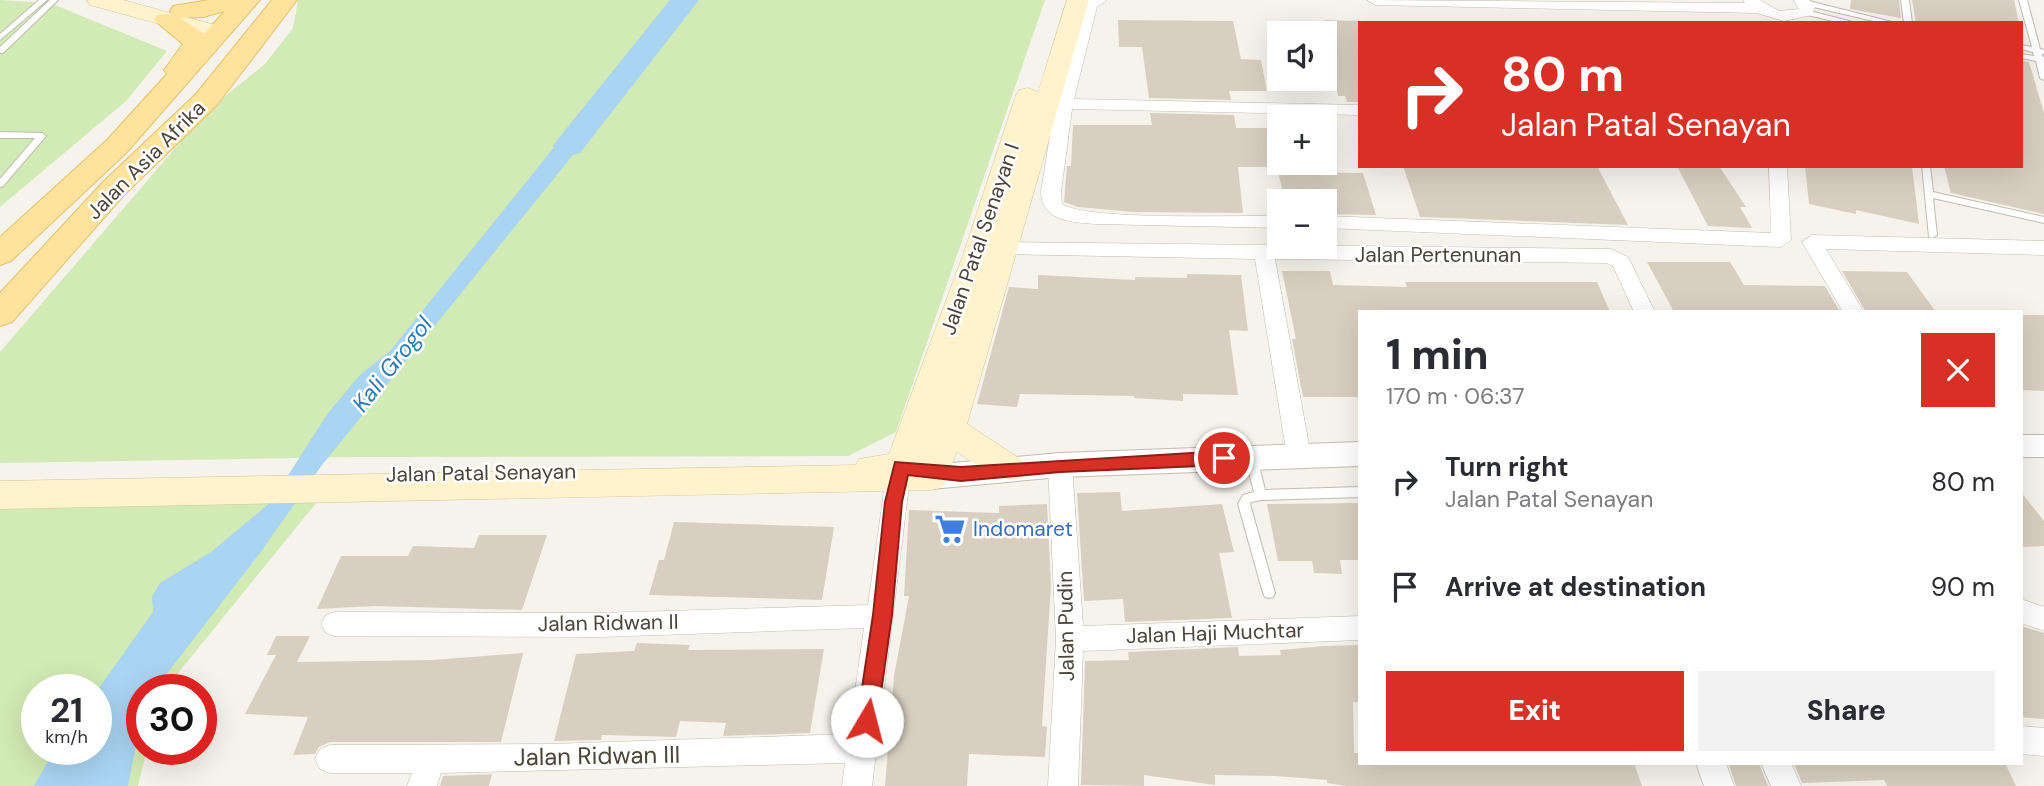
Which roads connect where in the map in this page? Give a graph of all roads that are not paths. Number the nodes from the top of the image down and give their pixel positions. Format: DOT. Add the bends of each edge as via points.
graph roads {
  1 [pos="43,0"];
  2 [pos="54,0"];
  3 [pos="98,0"];
  4 [pos="233,0"];
  5 [pos="248,0"];
  6 [pos="275,0"];
  7 [pos="285,0"];
  8 [pos="1059,0"];
  9 [pos="1078,0"];
  10 [pos="1099,0"];
  11 [pos="1375,0"];
  12 [pos="1905,0"];
  13 [pos="2023,0"];
  14 [pos="1755,4"];
  15 [pos="1804,5"];
  16 [pos="166,10"];
  17 [pos="1779,19"];
  18 [pos="1848,21"];
  19 [pos="1882,21"];
  20 [pos="1908,21"];
  21 [pos="226,30"];
  22 [pos="0,38"];
  23 [pos="2023,48"];
  24 [pos="0,51"];
  25 [pos="2023,56"];
  26 [pos="2041,56"];
  27 [pos="2044,78"];
  28 [pos="1064,104"];
  29 [pos="1358,110"];
  30 [pos="0,135"];
  31 [pos="164,137"];
  32 [pos="1778,168"];
  33 [pos="1926,168"];
  34 [pos="0,184"];
  35 [pos="114,188"];
  36 [pos="1929,194"];
  37 [pos="41,216"];
  38 [pos="2044,220"];
  39 [pos="1267,222"];
  40 [pos="1337,222"];
  41 [pos="1931,235"];
  42 [pos="2044,248"];
  43 [pos="1005,249"];
  44 [pos="0,254"];
  45 [pos="1264,254"];
  46 [pos="1644,310"];
  47 [pos="1853,310"];
  48 [pos="0,314"];
  49 [pos="950,427"];
  50 [pos="2023,446"];
  51 [pos="2044,446"];
  52 [pos="1358,454"];
  53 [pos="1299,456"];
  54 [pos="1251,457"];
  55 [pos="1060,465"];
  56 [pos="1010,469"];
  57 [pos="925,473"];
  58 [pos="0,477"];
  59 [pos="279,481"];
  60 [pos="1358,492"];
  61 [pos="0,495"];
  62 [pos="1261,495"];
  63 [pos="1269,593"];
  64 [pos="2044,601"];
  65 [pos="2023,602"];
  66 [pos="2023,612"];
  67 [pos="882,615"];
  68 [pos="2044,619"];
  69 [pos="334,624"];
  70 [pos="1358,628"];
  71 [pos="1070,639"];
  72 [pos="2023,740"];
  73 [pos="2044,742"];
  74 [pos="863,748"];
  75 [pos="330,759"];
  76 [pos="1712,765"];
  77 [pos="1777,765"];
  78 [pos="427,772"];
  79 [pos="857,786"];
  80 [pos="1063,786"];
  81 [pos="1720,786"];
  82 [pos="1787,786"];
  1 -- 22 [label="lane"];
  2 -- 24 [label="lane"];
  3 -- 16 [label="main road"];
  4 -- 16 [label="main road" via="203,10"];
  5 -- 21 [label="main road, Jalan Asia Afrika"];
  6 -- 21 [label="main road" via="253,20"];
  7 -- 31 [label="main road, Jalan Asia Afrika" via="219,85"];
  8 -- 57 [label="main road, Jalan Patal Senayan I" via="977,255"];
  9 -- 43 [label="main road, Jalan Patal Senayan I"];
  10 -- 28 [label="street" via="1090,4"];
  11 -- 14 [label="street"];
  12 -- 20 [label="lane"];
  13 -- 26 [label="lane"];
  14 -- 17 [label="street"];
  15 -- 17 [label="street"];
  15 -- 18 [label="lane"];
  15 -- 19 [label="lane"];
  16 -- 21 [label="main road"];
  16 -- 37 [label="main road" via="193,37 196,44 191,55 75,173"];
  21 -- 31 [label="main road" via="237,46"];
  21 -- 37 [label="main road, Jalan Asia Afrika" via="117,146"];
  23 -- 26 [label="lane"];
  25 -- 26 [label="lane"];
  26 -- 27 [label="lane"];
  28 -- 29 [label="street"];
  28 -- 39 [label="street" via="1051,192 1056,210 1126,219"];
  30 -- 34 [label="lane" via="42,136"];
  31 -- 35 [label="main road, Jalan Asia Afrika"];
  32 -- 40 [label="street" via="1781,240"];
  33 -- 36 [label="lane"];
  35 -- 37 [label="main road" via="129,156 126,153 108,159"];
  35 -- 48 [label="main road, Jalan Asia Afrika"];
  36 -- 38 [label="lane"];
  36 -- 41 [label="lane"];
  37 -- 44 [label="main road, Jalan Asia Afrika"];
  42 -- 47 [label="street" via="1812,242"];
  43 -- 45 [label="street, Jalan Pertenunan"];
  43 -- 49 [label="main road, Jalan Patal Senayan I"];
  45 -- 46 [label="street, Jalan Pertenunan" via="1619,259"];
  45 -- 53 [label="street"];
  49 -- 56 [label="main road"];
  49 -- 57 [label="main road, Jalan Patal Senayan I"];
  50 -- 51 [label="street"];
  52 -- 53 [label="street, Jalan Patal Senayan"];
  53 -- 54 [label="street, Jalan Patal Senayan"];
  54 -- 55 [label="street, Jalan Patal Senayan"];
  54 -- 62 [label="lane"];
  55 -- 56 [label="street, Jalan Patal Senayan"];
  55 -- 71 [label="street, Jalan Pudin"];
  56 -- 57 [label="street, Jalan Patal Senayan"];
  57 -- 59 [label="main road, Jalan Patal Senayan"];
  57 -- 67 [label="street"];
  58 -- 59 [label="main road, Jalan Patal Senayan"];
  59 -- 61 [label="main road, Jalan Patal Senayan"];
  60 -- 62 [label="lane"];
  62 -- 63 [label="lane" via="1247,498 1244,504"];
  64 -- 65 [label="street"];
  66 -- 68 [label="street"];
  67 -- 69 [label="street, Jalan Ridwan II" via="600,625"];
  67 -- 74 [label="street"];
  70 -- 71 [label="street, Jalan Haji Muchtar"];
  71 -- 80 [label="street, Jalan Pudin"];
  72 -- 73 [label="street"];
  74 -- 78 [label="street, Jalan Ridwan III"];
  74 -- 79 [label="street"];
  75 -- 78 [label="street, Jalan Ridwan III"];
  76 -- 81 [label="street"];
  77 -- 82 [label="street"];
}
